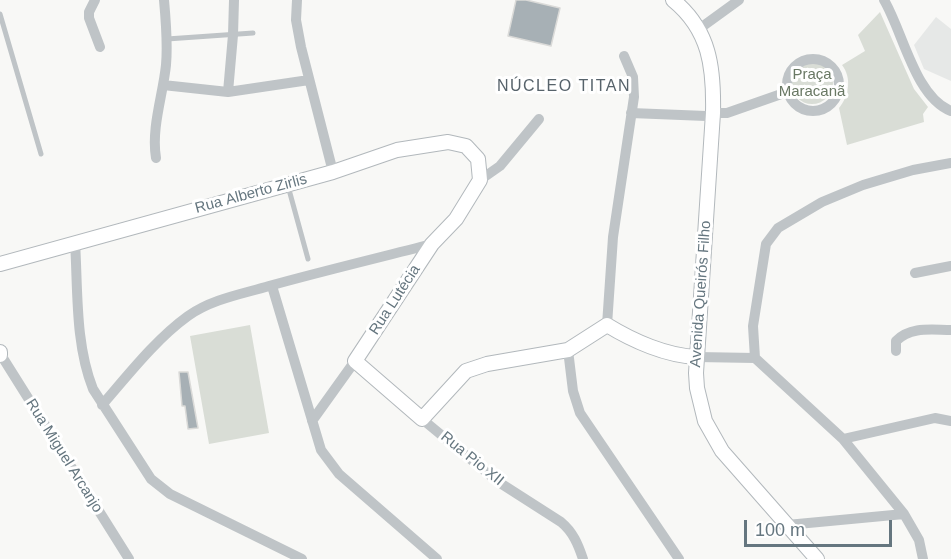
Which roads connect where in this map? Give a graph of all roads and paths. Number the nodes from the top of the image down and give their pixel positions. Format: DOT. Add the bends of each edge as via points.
graph roads {
  1 [pos="95,0"];
  2 [pos="164,0"];
  3 [pos="234,0"];
  4 [pos="297,0"];
  5 [pos="673,0"];
  6 [pos="739,0"];
  7 [pos="884,0"];
  8 [pos="0,14"];
  9 [pos="699,29"];
  10 [pos="253,33"];
  11 [pos="233,35"];
  12 [pos="167,39"];
  13 [pos="100,46"];
  14 [pos="624,56"];
  15 [pos="309,80"];
  16 [pos="163,85"];
  17 [pos="228,92"];
  18 [pos="787,92"];
  19 [pos="951,111"];
  20 [pos="631,113"];
  21 [pos="713,113"];
  22 [pos="539,119"];
  23 [pos="41,154"];
  24 [pos="156,158"];
  25 [pos="951,163"];
  26 [pos="333,172"];
  27 [pos="480,180"];
  28 [pos="287,184"];
  29 [pos="75,242"];
  30 [pos="432,244"];
  31 [pos="308,259"];
  32 [pos="0,264"];
  33 [pos="951,267"];
  34 [pos="915,273"];
  35 [pos="272,286"];
  36 [pos="607,325"];
  37 [pos="951,330"];
  38 [pos="568,350"];
  39 [pos="896,351"];
  40 [pos="0,354"];
  41 [pos="697,357"];
  42 [pos="755,358"];
  43 [pos="355,361"];
  44 [pos="102,405"];
  45 [pos="422,419"];
  46 [pos="312,421"];
  47 [pos="951,422"];
  48 [pos="843,440"];
  49 [pos="904,514"];
  50 [pos="787,525"];
  51 [pos="813,558"];
  52 [pos="129,559"];
  53 [pos="302,559"];
  54 [pos="436,559"];
  55 [pos="584,559"];
  56 [pos="680,559"];
  57 [pos="923,559"];
  1 -- 13 [label="street" via="89,18"];
  2 -- 12 [label="street"];
  3 -- 11 [label="street"];
  4 -- 15 [label="street" via="296,20"];
  5 -- 9 [label="street, Avenida Queirós Filho"];
  6 -- 9 [label="street"];
  7 -- 19 [label="street" via="923,86 936,102"];
  8 -- 23 [label="lane"];
  9 -- 21 [label="street, Avenida Queirós Filho" via="711,67"];
  10 -- 11 [label="lane"];
  11 -- 12 [label="lane"];
  11 -- 17 [label="street"];
  12 -- 16 [label="street"];
  14 -- 20 [label="street" via="633,76"];
  15 -- 17 [label="street"];
  15 -- 26 [label="street"];
  16 -- 17 [label="street"];
  16 -- 24 [label="street"];
  18 -- 18 [label="street" via="797,106 814,111 830,105 839,90 837,73 825,61 807,58 792,67"];
  18 -- 21 [label="street" via="727,113"];
  20 -- 21 [label="street"];
  20 -- 36 [label="street" via="613,237"];
  21 -- 41 [label="street, Avenida Queirós Filho"];
  22 -- 27 [label="street" via="500,166"];
  25 -- 42 [label="street" via="863,185 822,202 778,228 766,244 753,326"];
  26 -- 27 [label="street, Rua Alberto Zirlis" via="397,150 448,142 472,151 478,159"];
  26 -- 28 [label="street, Rua Alberto Zirlis"];
  27 -- 30 [label="street, Rua Lutécia" via="456,219"];
  28 -- 29 [label="street, Rua Alberto Zirlis"];
  28 -- 31 [label="lane"];
  29 -- 32 [label="street, Rua Alberto Zirlis"];
  29 -- 44 [label="street" via="82,347 87,375"];
  30 -- 35 [label="street"];
  30 -- 43 [label="street, Rua Lutécia"];
  33 -- 34 [label="street"];
  35 -- 44 [label="street" via="217,301 188,316 144,357"];
  35 -- 46 [label="street"];
  36 -- 38 [label="street"];
  36 -- 41 [label="street" via="660,349"];
  37 -- 39 [label="street" via="920,329 907,333 896,340"];
  38 -- 45 [label="street" via="466,371"];
  38 -- 56 [label="street" via="580,413"];
  40 -- 52 [label="street, Rua Miguel Arcanjo"];
  41 -- 42 [label="street"];
  41 -- 50 [label="street, Avenida Queirós Filho" via="700,406 715,439"];
  42 -- 48 [label="street"];
  43 -- 45 [label="street, Rua Pio XII"];
  43 -- 46 [label="street, Rua Lutécia"];
  44 -- 53 [label="street" via="151,479 163,490"];
  45 -- 55 [label="street, Rua Pio XII" via="497,481 561,522 575,538"];
  46 -- 54 [label="street" via="321,450 339,474"];
  47 -- 48 [label="street" via="935,418"];
  48 -- 49 [label="street"];
  49 -- 50 [label="street"];
  49 -- 57 [label="street" via="919,540"];
  50 -- 51 [label="street, Avenida Queirós Filho"];
}
